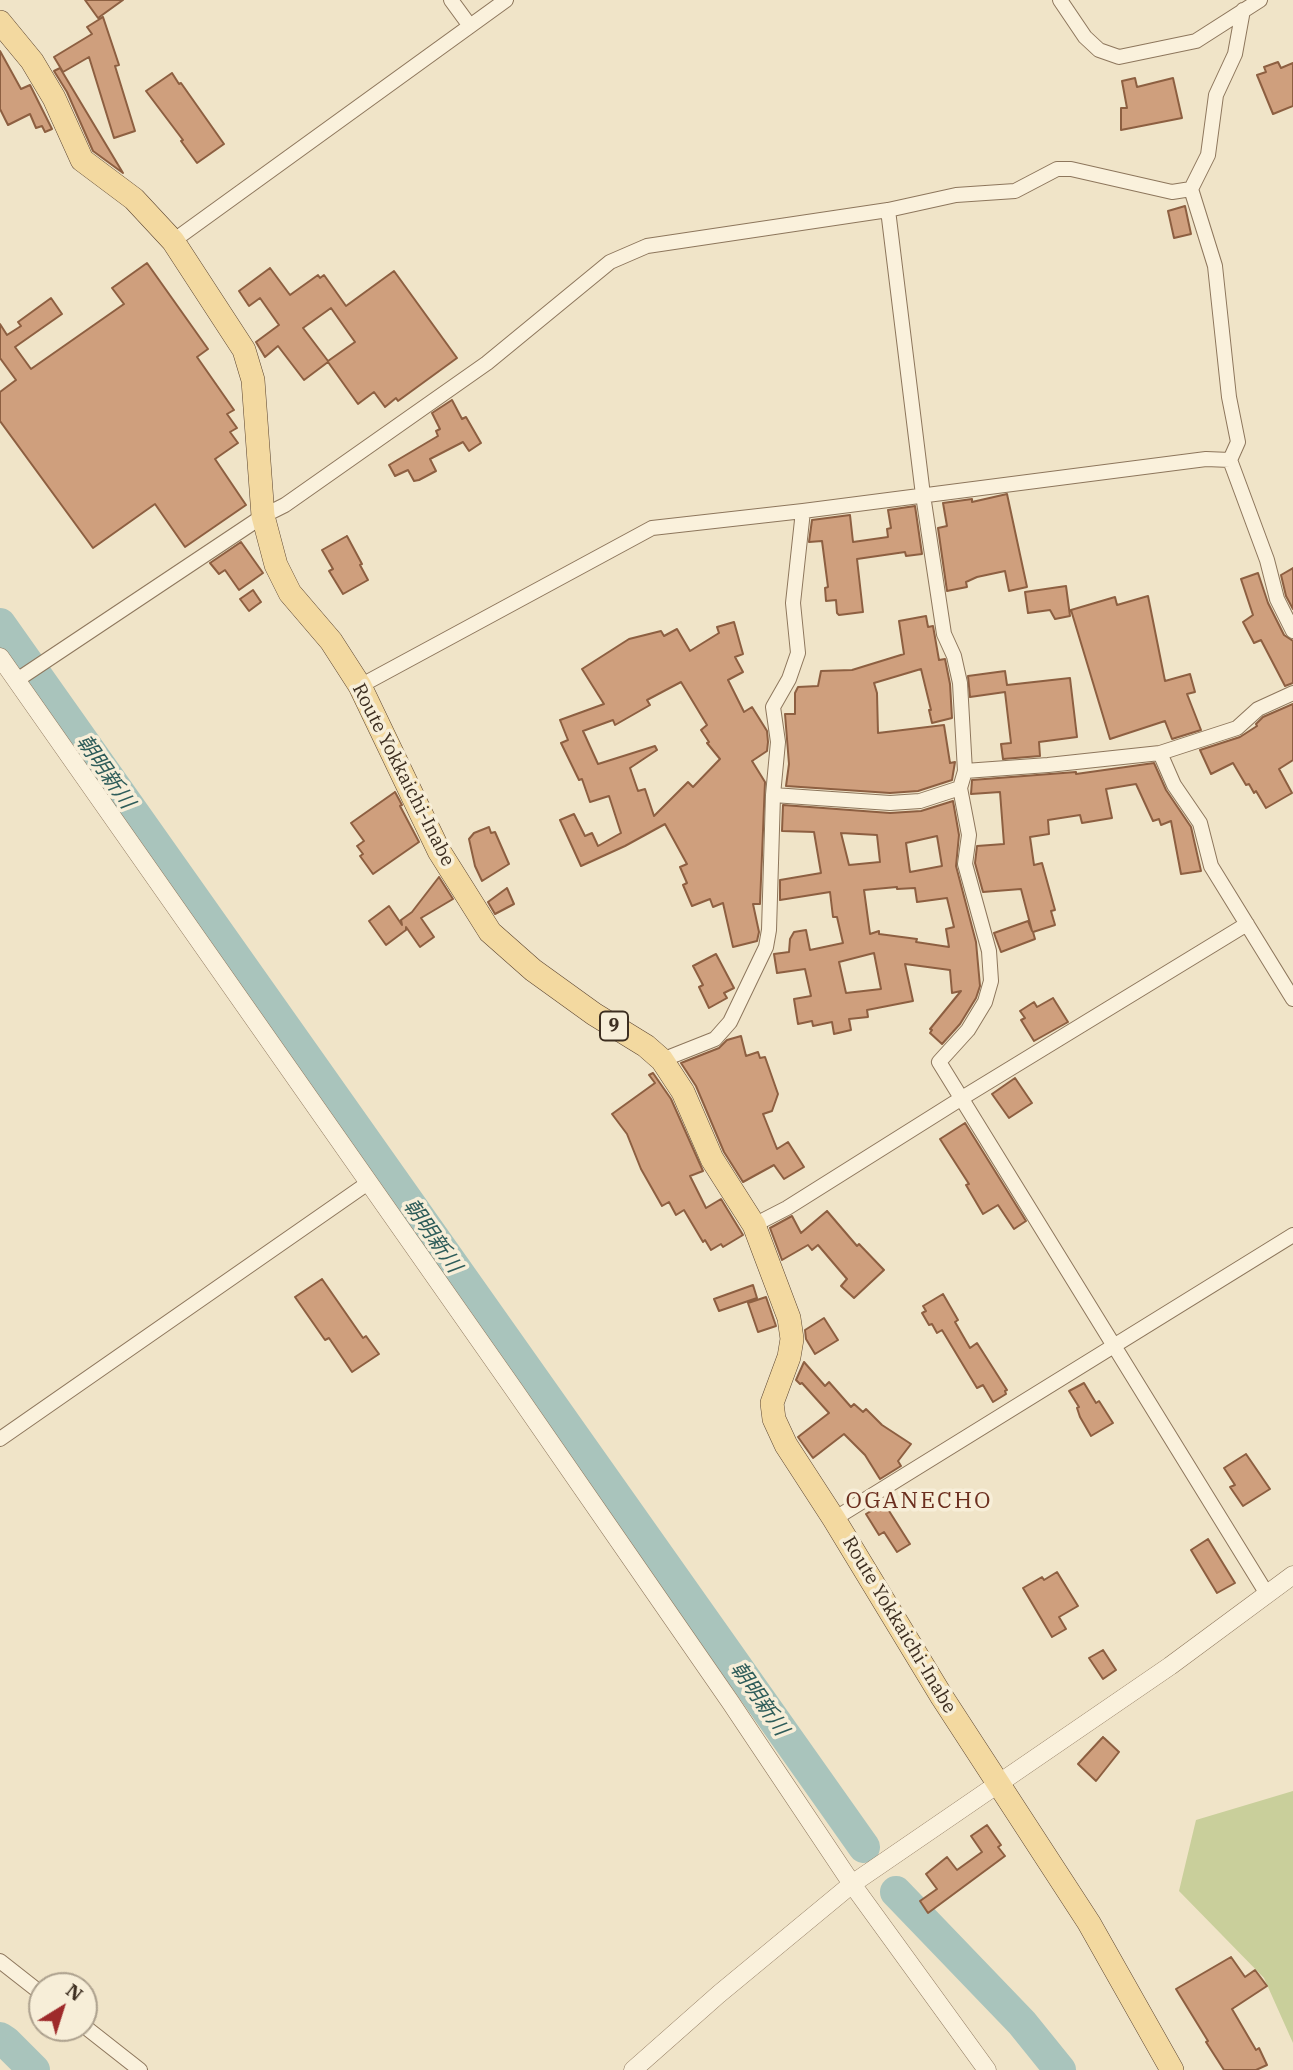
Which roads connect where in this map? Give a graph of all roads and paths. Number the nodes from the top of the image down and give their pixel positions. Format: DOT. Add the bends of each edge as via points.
graph roads {
  1 [pos="451,0"];
  2 [pos="506,0"];
  3 [pos="1060,0"];
  4 [pos="1260,0"];
  5 [pos="1236,15"];
  6 [pos="0,22"];
  7 [pos="470,26"];
  8 [pos="1191,189"];
  9 [pos="888,209"];
  10 [pos="173,241"];
  11 [pos="1230,460"];
  12 [pos="923,495"];
  13 [pos="803,511"];
  14 [pos="263,516"];
  15 [pos="1293,631"];
  16 [pos="0,657"];
  17 [pos="20,678"];
  18 [pos="360,686"];
  19 [pos="1293,693"];
  20 [pos="1160,753"];
  21 [pos="965,771"];
  22 [pos="960,788"];
  23 [pos="773,794"];
  24 [pos="1247,924"];
  25 [pos="1293,999"];
  26 [pos="662,1060"];
  27 [pos="962,1098"];
  28 [pos="368,1183"];
  29 [pos="754,1225"];
  30 [pos="1293,1235"];
  31 [pos="1115,1345"];
  32 [pos="0,1439"];
  33 [pos="834,1519"];
  34 [pos="1293,1575"];
  35 [pos="1267,1594"];
  36 [pos="999,1784"];
  37 [pos="852,1884"];
  38 [pos="0,1961"];
  39 [pos="28,1983"];
  40 [pos="98,2037"];
  41 [pos="140,2070"];
  42 [pos="633,2070"];
  43 [pos="987,2070"];
  44 [pos="1172,2070"];
  1 -- 7 [label="street"];
  2 -- 7 [label="street"];
  3 -- 5 [label="street" via="1085,37 1100,50 1119,57 1196,41"];
  4 -- 5 [label="street"];
  5 -- 8 [label="street" via="1235,54 1216,95 1208,155"];
  6 -- 10 [label="main road, Route Yokkaichi-Inabe / 9" via="49,89 82,160 134,199"];
  7 -- 10 [label="street"];
  8 -- 9 [label="street" via="1172,192 1057,169 1015,191 956,195"];
  8 -- 11 [label="street" via="1215,266 1238,442"];
  9 -- 12 [label="street"];
  9 -- 14 [label="street" via="647,246 610,262 487,363"];
  10 -- 14 [label="main road, Route Yokkaichi-Inabe / 9" via="244,350 253,380"];
  11 -- 12 [label="street" via="1206,459"];
  11 -- 15 [label="street" via="1277,599"];
  12 -- 13 [label="street"];
  12 -- 21 [label="street" via="944,634 960,683"];
  13 -- 18 [label="street" via="652,528"];
  13 -- 23 [label="street" via="793,603 798,653 773,707 778,742"];
  14 -- 17 [label="street"];
  14 -- 18 [label="main road, Route Yokkaichi-Inabe / 9" via="276,565 290,593 331,641"];
  16 -- 17 [label="street"];
  17 -- 28 [label="street"];
  18 -- 26 [label="main road, Route Yokkaichi-Inabe / 9" via="439,852 490,932 533,970"];
  19 -- 20 [label="street" via="1258,709 1237,728"];
  20 -- 21 [label="street"];
  20 -- 24 [label="street" via="1174,785 1200,823 1211,866"];
  21 -- 22 [label="street"];
  22 -- 23 [label="street" via="920,801 890,803"];
  22 -- 27 [label="street" via="970,835 965,863 989,951 991,981 968,1030 939,1062"];
  23 -- 26 [label="street" via="766,947 730,1022 715,1039"];
  24 -- 25 [label="street"];
  24 -- 27 [label="street"];
  26 -- 29 [label="main road, Route Yokkaichi-Inabe / 9" via="683,1092 712,1159"];
  27 -- 29 [label="street"];
  27 -- 31 [label="street"];
  28 -- 32 [label="street"];
  28 -- 37 [label="street"];
  29 -- 33 [label="main road, Route Yokkaichi-Inabe / 9" via="789,1318 792,1339 772,1403 774,1419 786,1446"];
  30 -- 31 [label="street"];
  31 -- 33 [label="street"];
  31 -- 35 [label="street"];
  33 -- 36 [label="main road, Route Yokkaichi-Inabe / 9"];
  34 -- 35 [label="street"];
  35 -- 36 [label="street"];
  36 -- 37 [label="street"];
  36 -- 44 [label="main road, Route Yokkaichi-Inabe / 9" via="1089,1923"];
  37 -- 42 [label="street"];
  37 -- 43 [label="street"];
  38 -- 39 [label="street"];
  40 -- 41 [label="street"];
}
